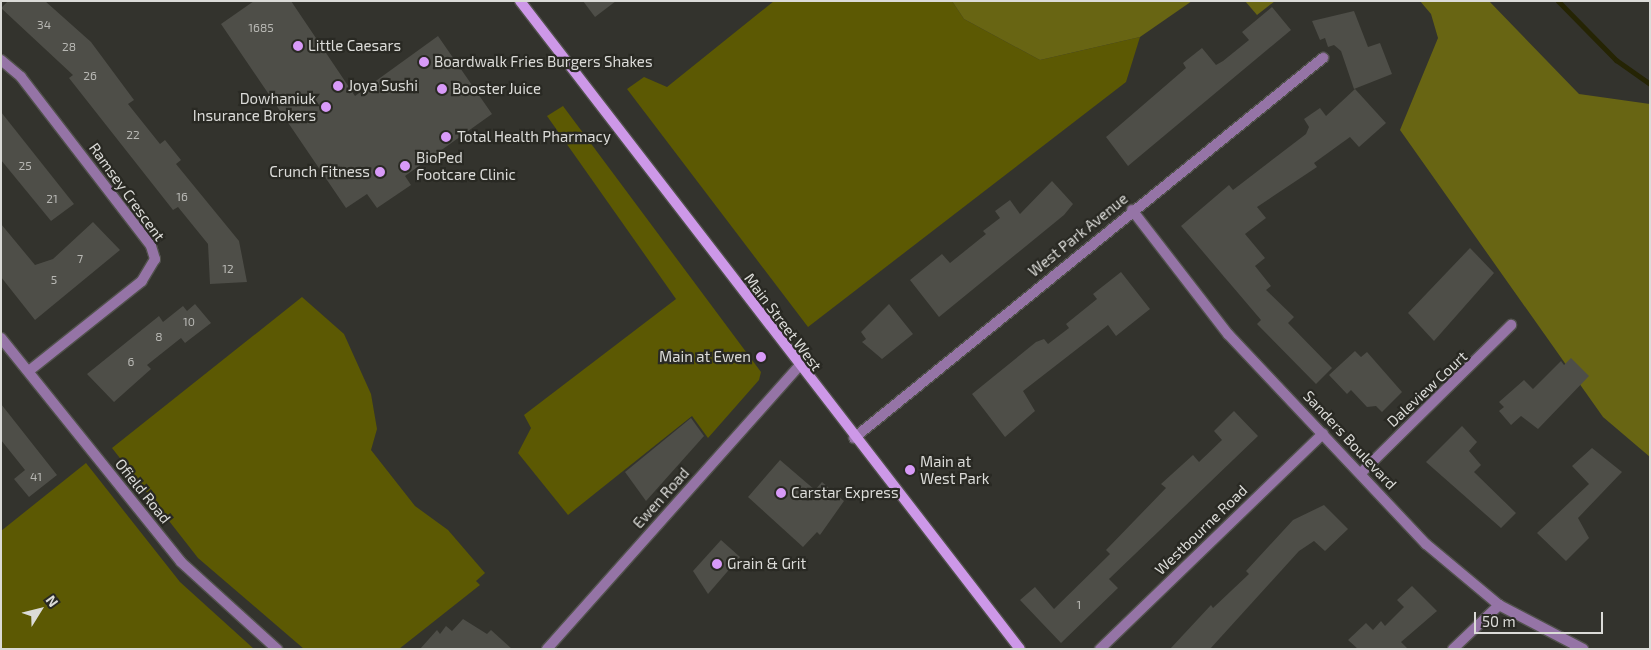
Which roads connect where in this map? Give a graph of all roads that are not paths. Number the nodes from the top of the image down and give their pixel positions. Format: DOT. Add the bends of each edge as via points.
graph roads {
  1 [pos="515,1"];
  2 [pos="520,1"];
  3 [pos="526,11"];
  4 [pos="1323,58"];
  5 [pos="1,60"];
  6 [pos="1132,210"];
  7 [pos="1512,325"];
  8 [pos="1,338"];
  9 [pos="798,367"];
  10 [pos="29,371"];
  11 [pos="1323,434"];
  12 [pos="854,438"];
  13 [pos="1361,473"];
  14 [pos="1499,605"];
  15 [pos="277,649"];
  16 [pos="548,649"];
  17 [pos="1020,649"];
  18 [pos="1100,649"];
  19 [pos="1453,649"];
  20 [pos="1583,649"];
  1 -- 3 [label="main road, Main Street West"];
  2 -- 3 [label="main road, Main Street West"];
  3 -- 9 [label="main road, Main Street West"];
  4 -- 6 [label="street, West Park Avenue"];
  5 -- 10 [label="street, Ramsey Crescent" via="21,76 151,246 155,259 142,281"];
  6 -- 11 [label="street, Sanders Boulevard" via="1228,334"];
  6 -- 12 [label="street, West Park Avenue"];
  7 -- 13 [label="street, Daleview Court"];
  8 -- 10 [label="street, Ofield Road"];
  9 -- 12 [label="main road, Main Street West"];
  9 -- 16 [label="street, Ewen Road"];
  10 -- 15 [label="street, Ofield Road" via="181,562"];
  11 -- 13 [label="street, Sanders Boulevard"];
  11 -- 18 [label="street, Westbourne Road"];
  12 -- 17 [label="main road, Main Street West"];
  13 -- 14 [label="street, Sanders Boulevard" via="1426,544"];
  14 -- 19 [label="street"];
  14 -- 20 [label="street, Sanders Boulevard"];
}
